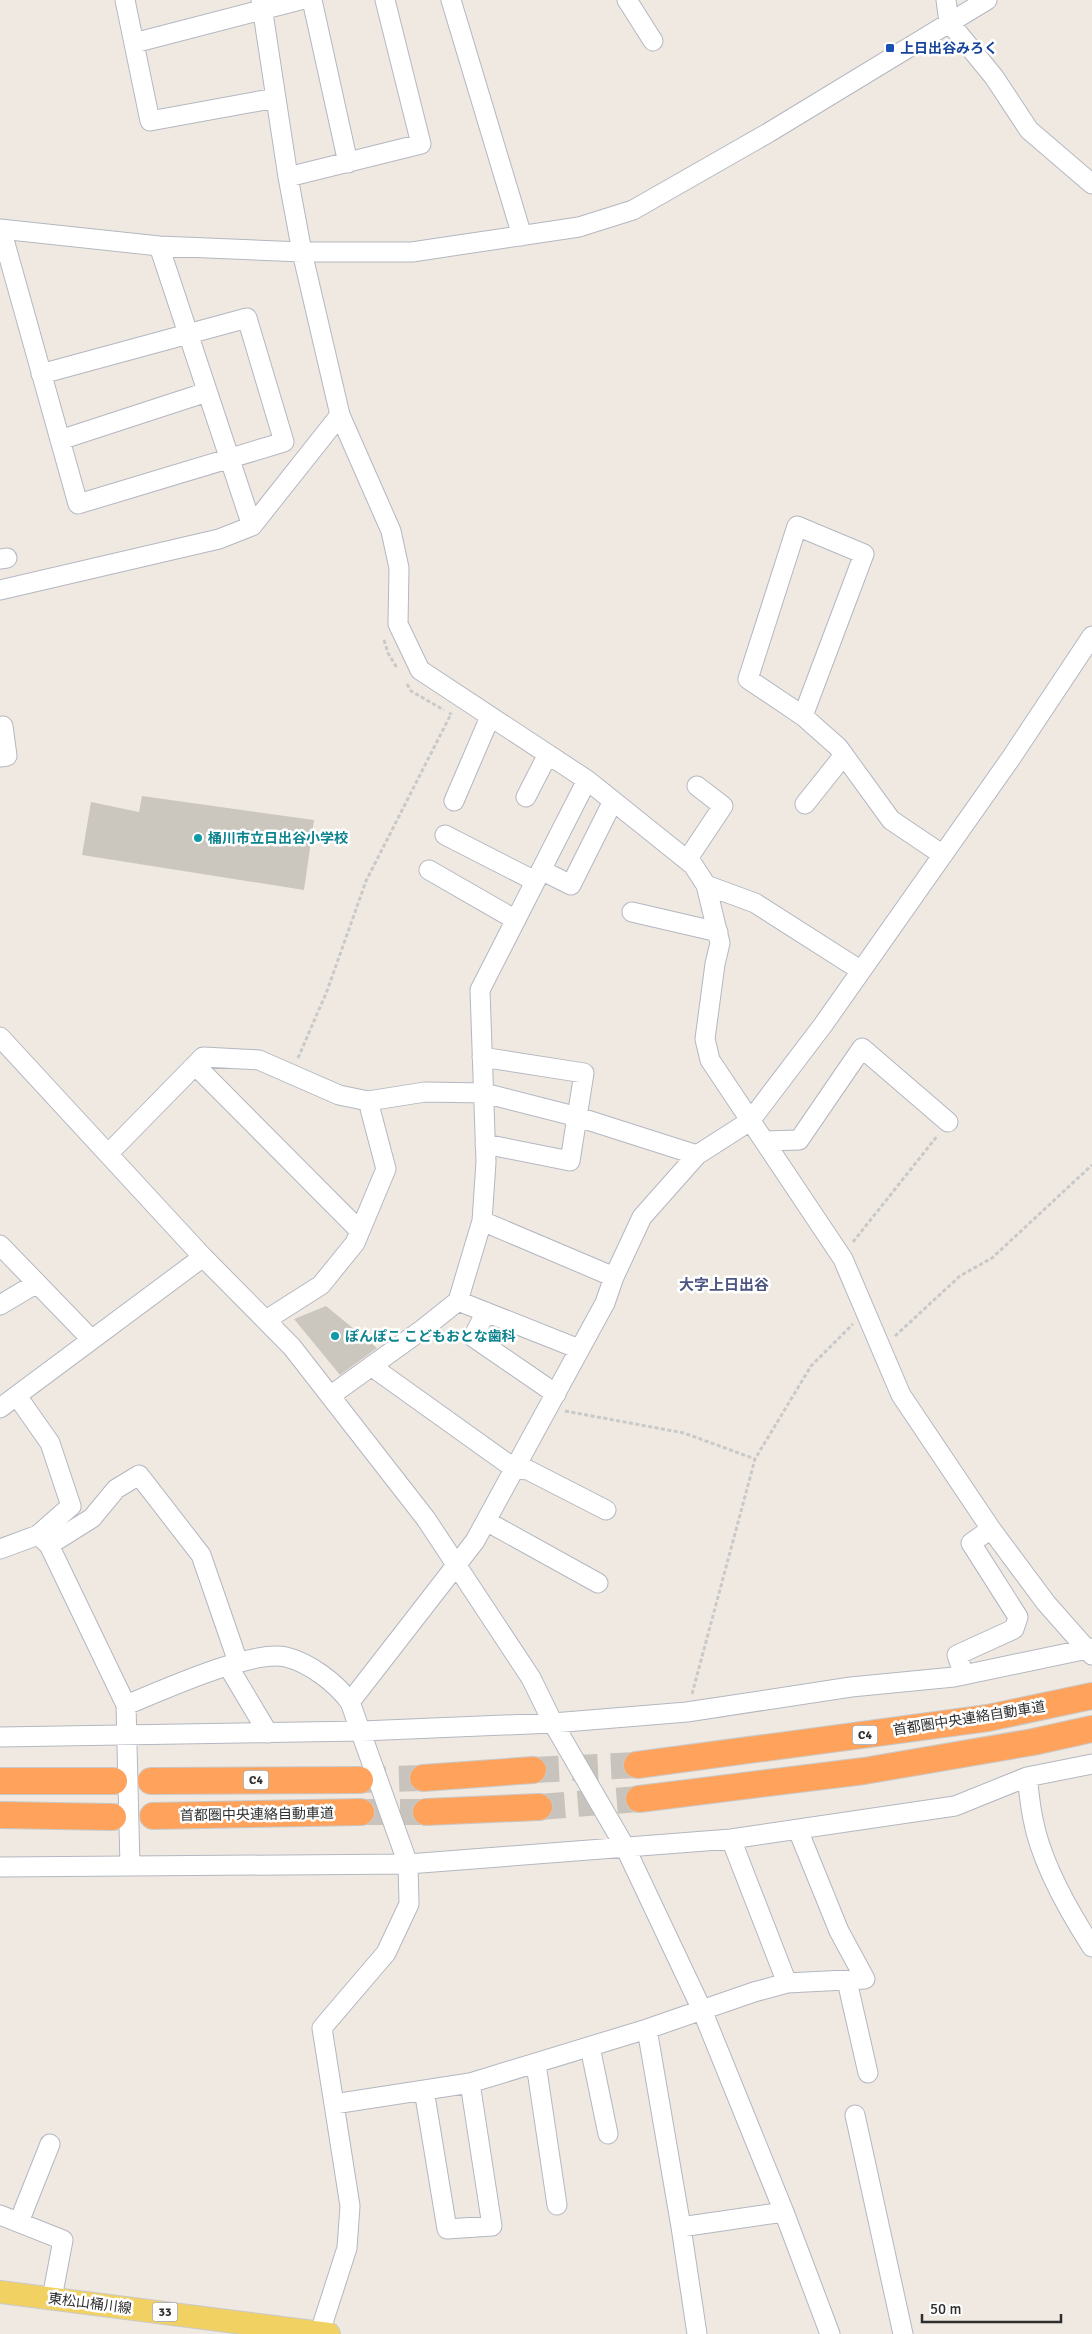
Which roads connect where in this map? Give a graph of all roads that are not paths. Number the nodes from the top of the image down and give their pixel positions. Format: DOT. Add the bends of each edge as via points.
graph roads {
  1 [pos="125,0"];
  2 [pos="300,0"];
  3 [pos="312,0"];
  4 [pos="385,0"];
  5 [pos="451,0"];
  6 [pos="627,0"];
  7 [pos="946,0"];
  8 [pos="987,0"];
  9 [pos="262,5"];
  10 [pos="950,22"];
  11 [pos="653,41"];
  12 [pos="134,43"];
  13 [pos="276,98"];
  14 [pos="348,163"];
  15 [pos="288,177"];
  16 [pos="1092,184"];
  17 [pos="1,229"];
  18 [pos="522,236"];
  19 [pos="159,246"];
  20 [pos="302,252"];
  21 [pos="188,334"];
  22 [pos="41,374"];
  23 [pos="207,392"];
  24 [pos="340,415"];
  25 [pos="60,440"];
  26 [pos="229,458"];
  27 [pos="252,526"];
  28 [pos="0,590"];
  29 [pos="1092,636"];
  30 [pos="803,716"];
  31 [pos="490,717"];
  32 [pos="3,726"];
  33 [pos="548,754"];
  34 [pos="844,755"];
  35 [pos="0,757"];
  36 [pos="587,780"];
  37 [pos="697,786"];
  38 [pos="526,798"];
  39 [pos="454,801"];
  40 [pos="613,801"];
  41 [pos="805,804"];
  42 [pos="445,835"];
  43 [pos="943,855"];
  44 [pos="687,860"];
  45 [pos="429,870"];
  46 [pos="538,876"];
  47 [pos="706,886"];
  48 [pos="632,912"];
  49 [pos="516,920"];
  50 [pos="718,932"];
  51 [pos="860,970"];
  52 [pos="0,1038"];
  53 [pos="482,1057"];
  54 [pos="195,1065"];
  55 [pos="484,1093"];
  56 [pos="368,1101"];
  57 [pos="578,1117"];
  58 [pos="750,1122"];
  59 [pos="948,1122"];
  60 [pos="764,1141"];
  61 [pos="485,1144"];
  62 [pos="108,1154"];
  63 [pos="697,1155"];
  64 [pos="482,1221"];
  65 [pos="360,1231"];
  66 [pos="0,1245"];
  67 [pos="203,1256"];
  68 [pos="614,1277"];
  69 [pos="37,1283"];
  70 [pos="458,1301"];
  71 [pos="0,1305"];
  72 [pos="486,1312"];
  73 [pos="266,1320"];
  74 [pos="91,1339"];
  75 [pos="578,1349"];
  76 [pos="371,1366"];
  77 [pos="17,1396"];
  78 [pos="330,1396"];
  79 [pos="552,1401"];
  80 [pos="0,1408"];
  81 [pos="515,1469"];
  82 [pos="606,1510"];
  83 [pos="486,1521"];
  84 [pos="991,1529"];
  85 [pos="44,1540"];
  86 [pos="0,1549"];
  87 [pos="457,1566"];
  88 [pos="598,1583"];
  89 [pos="1091,1651"];
  90 [pos="233,1664"];
  91 [pos="964,1674"];
  92 [pos="1092,1696"];
  93 [pos="350,1702"];
  94 [pos="126,1705"];
  95 [pos="553,1722"];
  96 [pos="1092,1729"];
  97 [pos="362,1731"];
  98 [pos="268,1734"];
  99 [pos="127,1736"];
  100 [pos="0,1737"];
  101 [pos="637,1764"];
  102 [pos="1092,1764"];
  103 [pos="533,1770"];
  104 [pos="1027,1777"];
  105 [pos="423,1778"];
  106 [pos="0,1780"];
  107 [pos="114,1780"];
  108 [pos="360,1780"];
  109 [pos="151,1781"];
  110 [pos="639,1799"];
  111 [pos="539,1807"];
  112 [pos="361,1812"];
  113 [pos="426,1812"];
  114 [pos="0,1815"];
  115 [pos="153,1816"];
  116 [pos="113,1817"];
  117 [pos="798,1830"];
  118 [pos="731,1839"];
  119 [pos="625,1847"];
  120 [pos="408,1864"];
  121 [pos="130,1866"];
  122 [pos="0,1867"];
  123 [pos="1092,1947"];
  124 [pos="847,1981"];
  125 [pos="787,1983"];
  126 [pos="702,2010"];
  127 [pos="647,2029"];
  128 [pos="590,2046"];
  129 [pos="536,2064"];
  130 [pos="868,2072"];
  131 [pos="470,2083"];
  132 [pos="424,2090"];
  133 [pos="334,2104"];
  134 [pos="855,2115"];
  135 [pos="608,2134"];
  136 [pos="50,2144"];
  137 [pos="557,2205"];
  138 [pos="784,2212"];
  139 [pos="0,2215"];
  140 [pos="19,2222"];
  141 [pos="681,2227"];
  142 [pos="0,2292"];
  143 [pos="52,2298"];
  144 [pos="315,2333"];
  145 [pos="697,2334"];
  146 [pos="830,2334"];
  147 [pos="903,2334"];
  1 -- 12 [label="street"];
  2 -- 9 [label="street"];
  3 -- 14 [label="street"];
  4 -- 14 [label="street" via="422,144"];
  5 -- 18 [label="street"];
  6 -- 11 [label="street"];
  7 -- 10 [label="street"];
  8 -- 10 [label="street"];
  9 -- 12 [label="street"];
  9 -- 13 [label="street"];
  10 -- 16 [label="street" via="994,77 1029,130"];
  10 -- 18 [label="street" via="768,133 632,210 579,227"];
  12 -- 13 [label="street" via="150,121"];
  13 -- 15 [label="street"];
  14 -- 15 [label="street"];
  15 -- 20 [label="street"];
  17 -- 19 [label="street"];
  17 -- 22 [label="street"];
  18 -- 20 [label="street" via="412,252"];
  19 -- 20 [label="street"];
  19 -- 21 [label="street"];
  20 -- 24 [label="street"];
  21 -- 22 [label="street"];
  21 -- 23 [label="street"];
  21 -- 26 [label="street" via="247,318 284,442"];
  22 -- 25 [label="street"];
  23 -- 25 [label="street"];
  23 -- 26 [label="street"];
  24 -- 27 [label="street"];
  24 -- 31 [label="street" via="391,530 399,568 398,624 420,670"];
  25 -- 26 [label="street" via="78,504"];
  26 -- 27 [label="street"];
  27 -- 28 [label="street" via="219,539"];
  29 -- 43 [label="street"];
  30 -- 30 [label="street" via="748,679 797,526 864,554"];
  30 -- 34 [label="street"];
  31 -- 33 [label="street"];
  31 -- 39 [label="street"];
  32 -- 35 [label="street" via="6,756"];
  33 -- 36 [label="street"];
  33 -- 38 [label="street"];
  34 -- 41 [label="street"];
  34 -- 43 [label="street" via="891,820"];
  36 -- 40 [label="street"];
  36 -- 46 [label="street"];
  37 -- 44 [label="street" via="723,806"];
  40 -- 44 [label="street"];
  40 -- 46 [label="street" via="571,885"];
  42 -- 46 [label="street"];
  43 -- 51 [label="street"];
  44 -- 47 [label="street"];
  45 -- 49 [label="street"];
  46 -- 49 [label="street"];
  47 -- 50 [label="street"];
  47 -- 51 [label="street" via="754,903"];
  48 -- 50 [label="street"];
  49 -- 53 [label="street" via="480,990"];
  50 -- 58 [label="street" via="720,942 714,964 705,1039 710,1060"];
  51 -- 58 [label="street"];
  52 -- 62 [label="street"];
  53 -- 55 [label="street"];
  53 -- 57 [label="street" via="584,1073"];
  54 -- 56 [label="street" via="203,1057 259,1060 339,1095"];
  54 -- 62 [label="street"];
  54 -- 65 [label="street"];
  55 -- 56 [label="street" via="425,1092"];
  55 -- 57 [label="street"];
  55 -- 61 [label="street"];
  56 -- 65 [label="street" via="386,1170"];
  57 -- 61 [label="street" via="570,1161"];
  57 -- 63 [label="street"];
  58 -- 60 [label="street"];
  58 -- 63 [label="street"];
  59 -- 60 [label="street" via="862,1048 799,1140"];
  60 -- 84 [label="street" via="838,1253 901,1395"];
  61 -- 64 [label="street"];
  62 -- 67 [label="street"];
  63 -- 68 [label="street" via="642,1217"];
  64 -- 68 [label="street"];
  64 -- 70 [label="street"];
  65 -- 73 [label="street" via="355,1243 321,1285"];
  66 -- 69 [label="street"];
  67 -- 73 [label="street"];
  67 -- 74 [label="street"];
  68 -- 75 [label="street" via="605,1302"];
  69 -- 71 [label="street"];
  69 -- 74 [label="street"];
  70 -- 72 [label="street"];
  70 -- 76 [label="street"];
  72 -- 75 [label="street"];
  72 -- 79 [label="street" via="473,1337"];
  73 -- 78 [label="street"];
  74 -- 77 [label="street"];
  75 -- 79 [label="street"];
  76 -- 78 [label="street"];
  76 -- 81 [label="street"];
  77 -- 80 [label="street"];
  77 -- 85 [label="street" via="50,1443 71,1506"];
  78 -- 87 [label="street" via="426,1518"];
  79 -- 81 [label="street"];
  81 -- 82 [label="street" via="528,1470"];
  81 -- 83 [label="street"];
  83 -- 87 [label="street"];
  83 -- 88 [label="street"];
  84 -- 89 [label="street" via="1046,1603"];
  84 -- 91 [label="street" via="971,1544 1018,1617 1014,1628 957,1655"];
  85 -- 86 [label="street"];
  85 -- 90 [label="street" via="92,1518 116,1489 139,1474 201,1555"];
  85 -- 94 [label="street"];
  87 -- 93 [label="street"];
  87 -- 95 [label="street" via="531,1678"];
  89 -- 91 [label="street"];
  90 -- 93 [label="street" via="264,1656 285,1657 339,1687"];
  90 -- 94 [label="street"];
  90 -- 98 [label="street"];
  91 -- 95 [label="street" via="687,1712"];
  92 -- 101 [label="highway, 首都圏中央連絡自動車道 / C4" via="988,1718"];
  93 -- 97 [label="street"];
  94 -- 99 [label="street"];
  95 -- 97 [label="street"];
  95 -- 119 [label="street"];
  96 -- 110 [label="highway" via="864,1771"];
  97 -- 98 [label="street"];
  97 -- 120 [label="street"];
  98 -- 99 [label="street"];
  99 -- 100 [label="street"];
  99 -- 121 [label="street"];
  102 -- 104 [label="street"];
  103 -- 105 [label="highway"];
  104 -- 117 [label="street" via="955,1806"];
  104 -- 123 [label="street" via="1033,1821 1051,1873"];
  106 -- 107 [label="highway"];
  108 -- 109 [label="highway, C4"];
  111 -- 113 [label="highway"];
  112 -- 115 [label="highway, 首都圏中央連絡自動車道"];
  114 -- 116 [label="highway"];
  117 -- 118 [label="street"];
  117 -- 124 [label="street" via="839,1931 865,1979"];
  118 -- 119 [label="street"];
  118 -- 125 [label="street"];
  119 -- 120 [label="street"];
  119 -- 126 [label="street"];
  120 -- 121 [label="street"];
  120 -- 133 [label="street" via="409,1904 386,1953 322,2028"];
  121 -- 122 [label="street"];
  124 -- 125 [label="street"];
  124 -- 130 [label="street"];
  125 -- 126 [label="street"];
  126 -- 127 [label="street"];
  126 -- 138 [label="street"];
  127 -- 128 [label="street"];
  127 -- 141 [label="street"];
  128 -- 129 [label="street"];
  128 -- 135 [label="street"];
  129 -- 131 [label="street"];
  129 -- 137 [label="street"];
  131 -- 132 [label="street"];
  131 -- 132 [label="street" via="492,2226 447,2229"];
  132 -- 133 [label="street"];
  133 -- 144 [label="street" via="350,2206 347,2248"];
  134 -- 147 [label="street"];
  136 -- 140 [label="street"];
  138 -- 141 [label="street"];
  138 -- 146 [label="street"];
  139 -- 140 [label="street"];
  140 -- 143 [label="street" via="63,2240"];
  141 -- 145 [label="street"];
  142 -- 143 [label="main road, 東松山桶川線 / 33"];
  143 -- 144 [label="main road, 東松山桶川線 / 33"];
}
